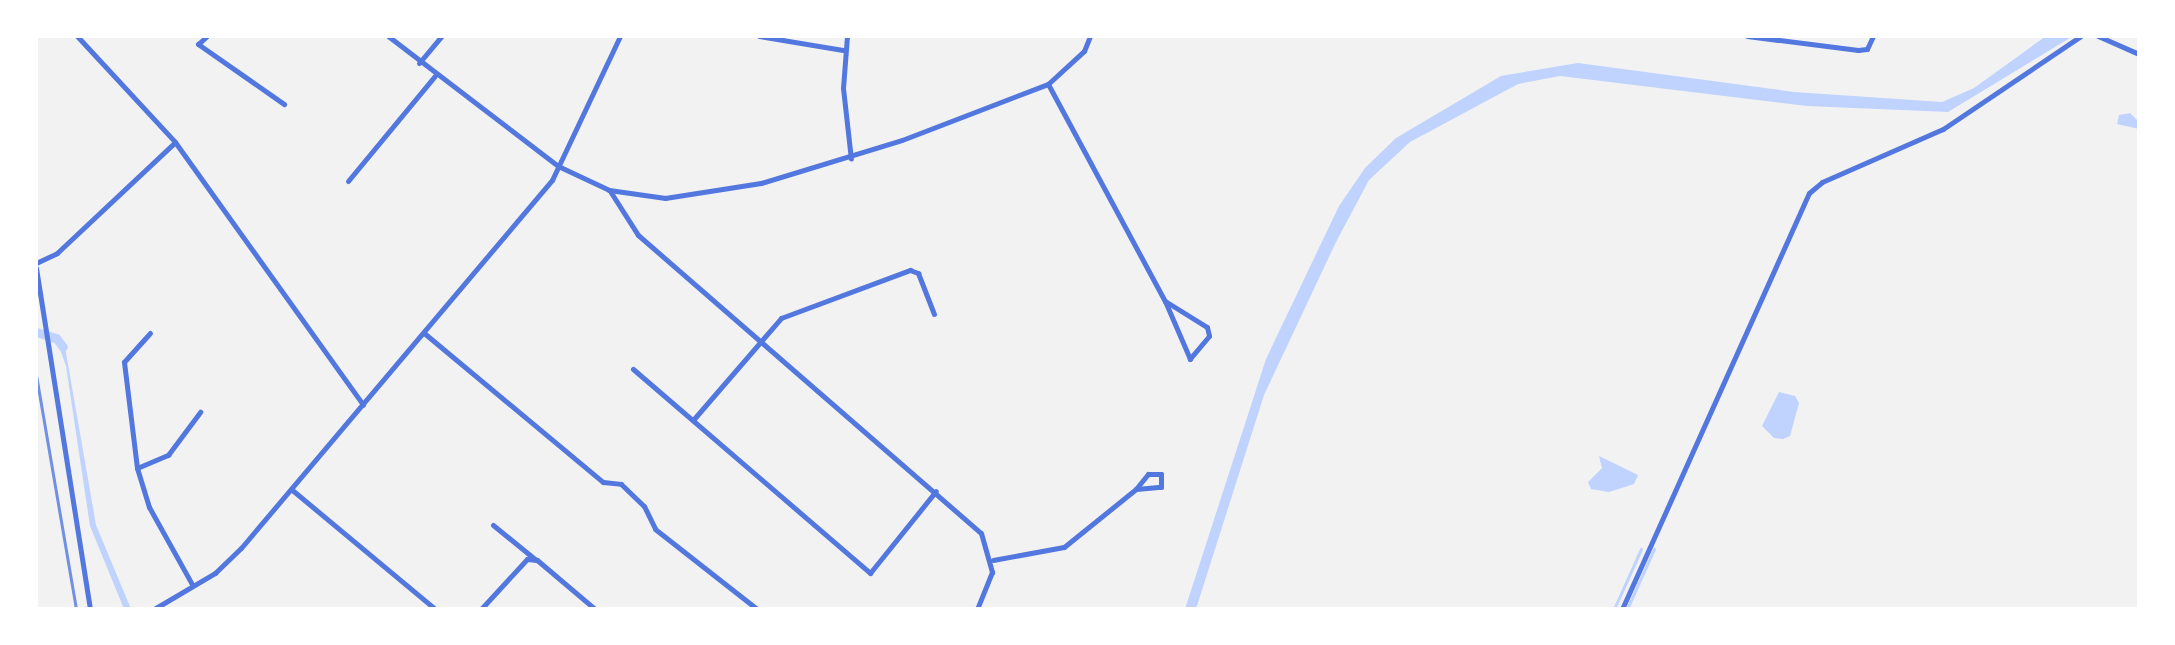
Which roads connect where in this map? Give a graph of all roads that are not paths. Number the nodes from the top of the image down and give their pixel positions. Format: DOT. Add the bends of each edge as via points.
graph roads {
  1 [pos="77,36"];
  2 [pos="207,36"];
  3 [pos="388,36"];
  4 [pos="442,36"];
  5 [pos="620,36"];
  6 [pos="759,36"];
  7 [pos="847,36"];
  8 [pos="1090,36"];
  9 [pos="1747,36"];
  10 [pos="1873,36"];
  11 [pos="2081,36"];
  12 [pos="2098,36"];
  13 [pos="843,50"];
  14 [pos="2139,54"];
  15 [pos="419,63"];
  16 [pos="435,76"];
  17 [pos="1048,84"];
  18 [pos="284,104"];
  19 [pos="175,142"];
  20 [pos="851,159"];
  21 [pos="558,166"];
  22 [pos="348,181"];
  23 [pos="609,190"];
  24 [pos="36,266"];
  25 [pos="1165,301"];
  26 [pos="934,314"];
  27 [pos="150,333"];
  28 [pos="424,333"];
  29 [pos="759,342"];
  30 [pos="633,369"];
  31 [pos="363,405"];
  32 [pos="200,412"];
  33 [pos="693,420"];
  34 [pos="137,468"];
  35 [pos="291,489"];
  36 [pos="1136,489"];
  37 [pos="936,491"];
  38 [pos="493,525"];
  39 [pos="537,560"];
  40 [pos="992,560"];
  41 [pos="193,586"];
  42 [pos="90,609"];
  43 [pos="154,609"];
  44 [pos="435,609"];
  45 [pos="481,609"];
  46 [pos="595,609"];
  47 [pos="757,609"];
  48 [pos="977,609"];
  49 [pos="1622,609"];
  1 -- 19 [label="street"];
  2 -- 18 [label="street" via="198,44"];
  3 -- 15 [label="street"];
  4 -- 15 [label="street"];
  5 -- 21 [label="street"];
  6 -- 13 [label="street"];
  7 -- 13 [label="street"];
  8 -- 17 [label="street" via="1084,51"];
  9 -- 10 [label="street" via="1858,50 1867,49"];
  11 -- 49 [label="street" via="1943,129 1822,182 1809,193"];
  12 -- 14 [label="street"];
  13 -- 20 [label="street"];
  15 -- 16 [label="street"];
  16 -- 21 [label="street"];
  16 -- 22 [label="street"];
  17 -- 20 [label="street"];
  17 -- 25 [label="street"];
  19 -- 24 [label="street" via="57,253"];
  19 -- 31 [label="street"];
  20 -- 23 [label="street" via="701,195 665,198"];
  21 -- 23 [label="street"];
  21 -- 28 [label="street"];
  23 -- 29 [label="street" via="625,222"];
  24 -- 42 [label="street"];
  25 -- 25 [label="street" via="1178,340 1190,359 1209,336 1207,327"];
  26 -- 29 [label="street" via="918,273 910,270 781,318"];
  27 -- 34 [label="street" via="124,362"];
  28 -- 31 [label="street"];
  28 -- 47 [label="street" via="603,482 621,484 644,506 655,529"];
  29 -- 33 [label="street"];
  29 -- 37 [label="street"];
  30 -- 33 [label="street"];
  31 -- 35 [label="street"];
  32 -- 34 [label="street" via="168,455"];
  33 -- 37 [label="street" via="870,573"];
  34 -- 41 [label="street" via="149,507"];
  35 -- 41 [label="street" via="226,563"];
  35 -- 44 [label="street"];
  36 -- 36 [label="street" via="1148,474 1161,474 1161,487"];
  36 -- 40 [label="street" via="1064,547"];
  37 -- 40 [label="street" via="981,533"];
  38 -- 39 [label="street"];
  39 -- 45 [label="street" via="520,563"];
  39 -- 46 [label="street"];
  40 -- 48 [label="street" via="990,584"];
  41 -- 43 [label="street"];
}
